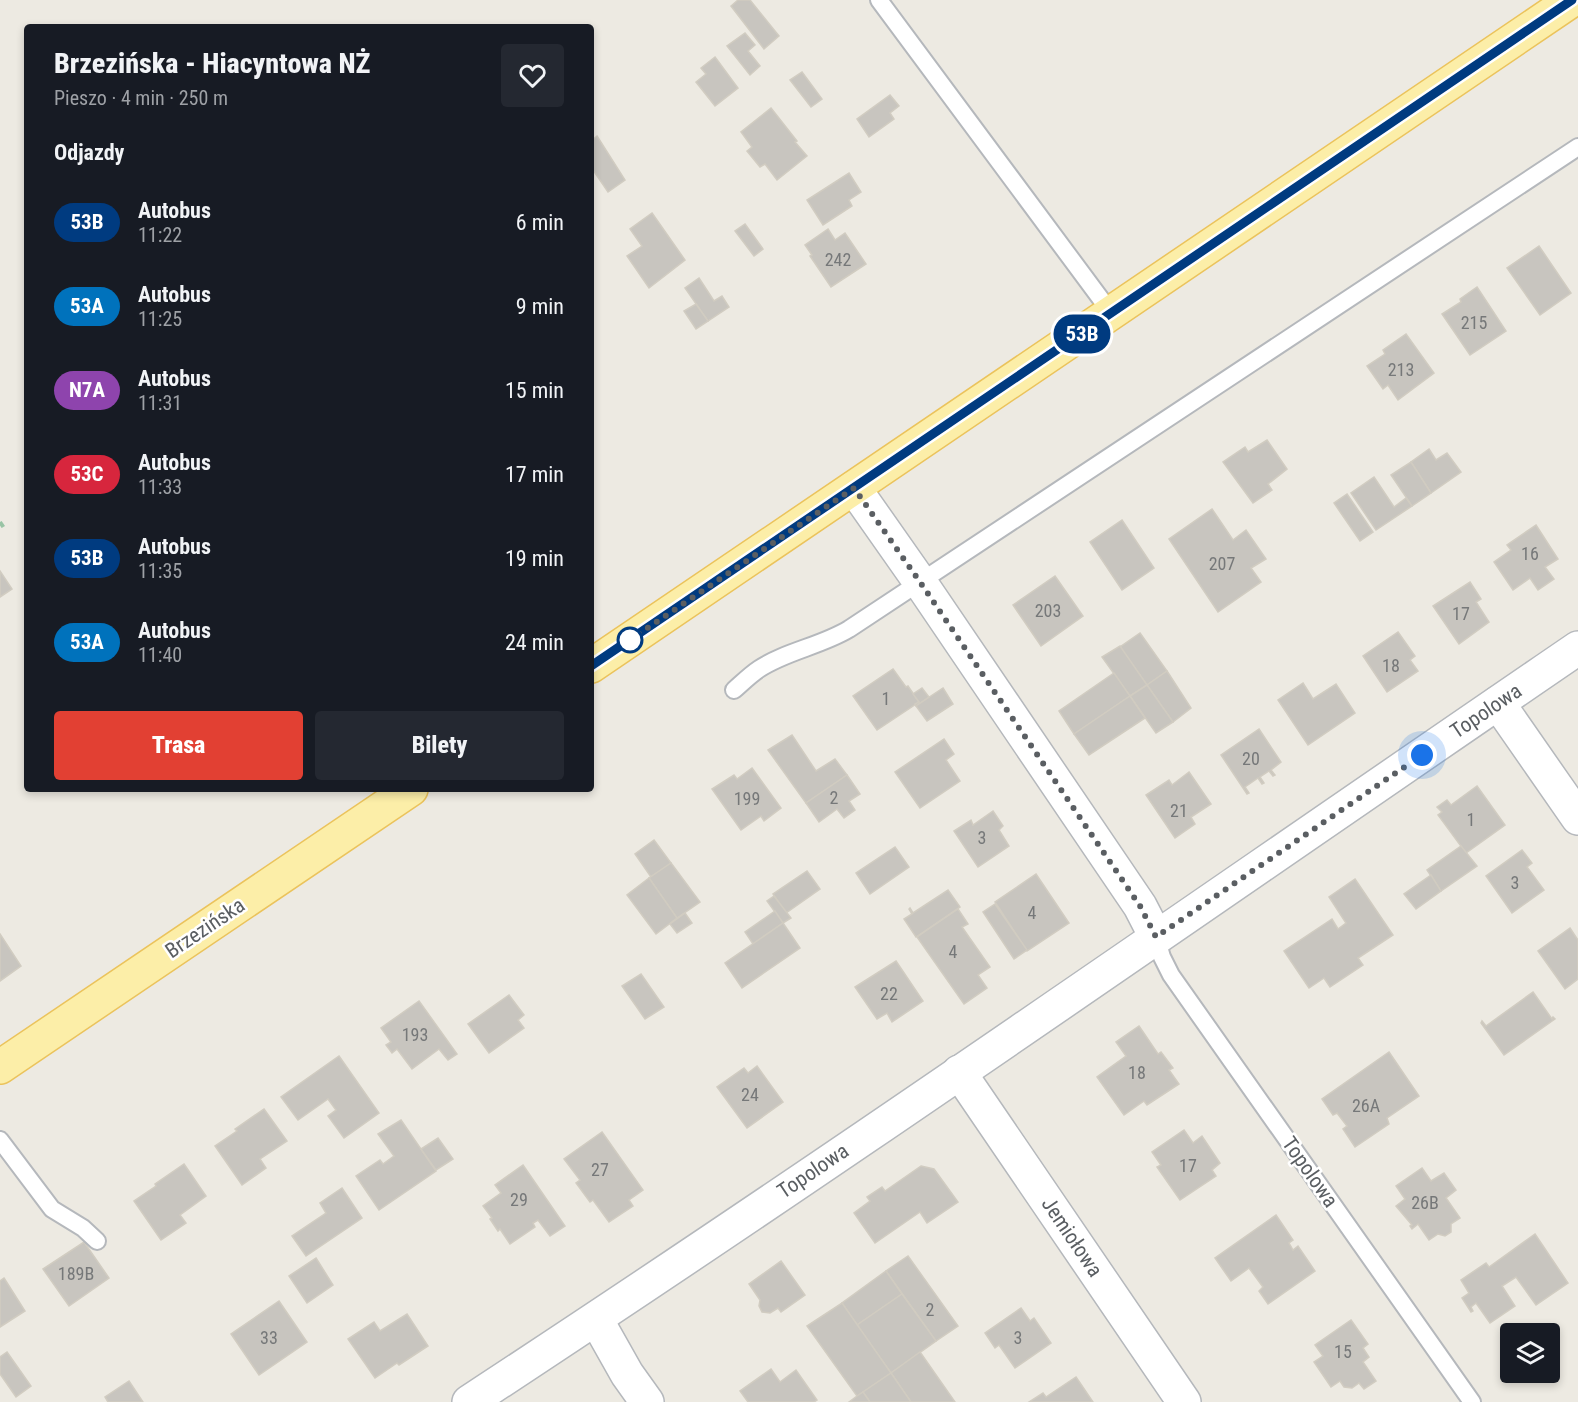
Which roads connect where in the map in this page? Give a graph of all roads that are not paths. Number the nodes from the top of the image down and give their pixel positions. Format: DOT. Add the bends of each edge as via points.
graph roads {
  1 [pos="879,0"];
  2 [pos="1572,0"];
  3 [pos="1578,147"];
  4 [pos="1112,314"];
  5 [pos="854,488"];
  6 [pos="920,582"];
  7 [pos="1578,648"];
  8 [pos="594,664"];
  9 [pos="734,690"];
  10 [pos="1498,703"];
  11 [pos="407,792"];
  12 [pos="1578,818"];
  13 [pos="1156,937"];
  14 [pos="0,1067"];
  15 [pos="959,1072"];
  16 [pos="0,1140"];
  17 [pos="97,1241"];
  18 [pos="596,1319"];
  19 [pos="469,1402"];
  20 [pos="647,1402"];
  21 [pos="1184,1402"];
  22 [pos="1472,1402"];
  1 -- 4 [label="lane"];
  2 -- 4 [label="main road"];
  3 -- 6 [label="lane"];
  4 -- 5 [label="main road"];
  5 -- 6 [label="street"];
  5 -- 8 [label="main road"];
  6 -- 9 [label="lane" via="837,636 759,669"];
  6 -- 13 [label="street" via="1140,906"];
  7 -- 10 [label="street, Topolowa"];
  10 -- 12 [label="street"];
  10 -- 13 [label="street, Topolowa"];
  11 -- 14 [label="main road, Brzezińska"];
  13 -- 15 [label="street, Topolowa"];
  13 -- 22 [label="lane, Topolowa" via="1171,975"];
  15 -- 18 [label="street, Topolowa"];
  15 -- 21 [label="street, Jemiołowa"];
  16 -- 17 [label="lane" via="52,1209"];
  18 -- 19 [label="street, Topolowa"];
  18 -- 20 [label="street"];
}
